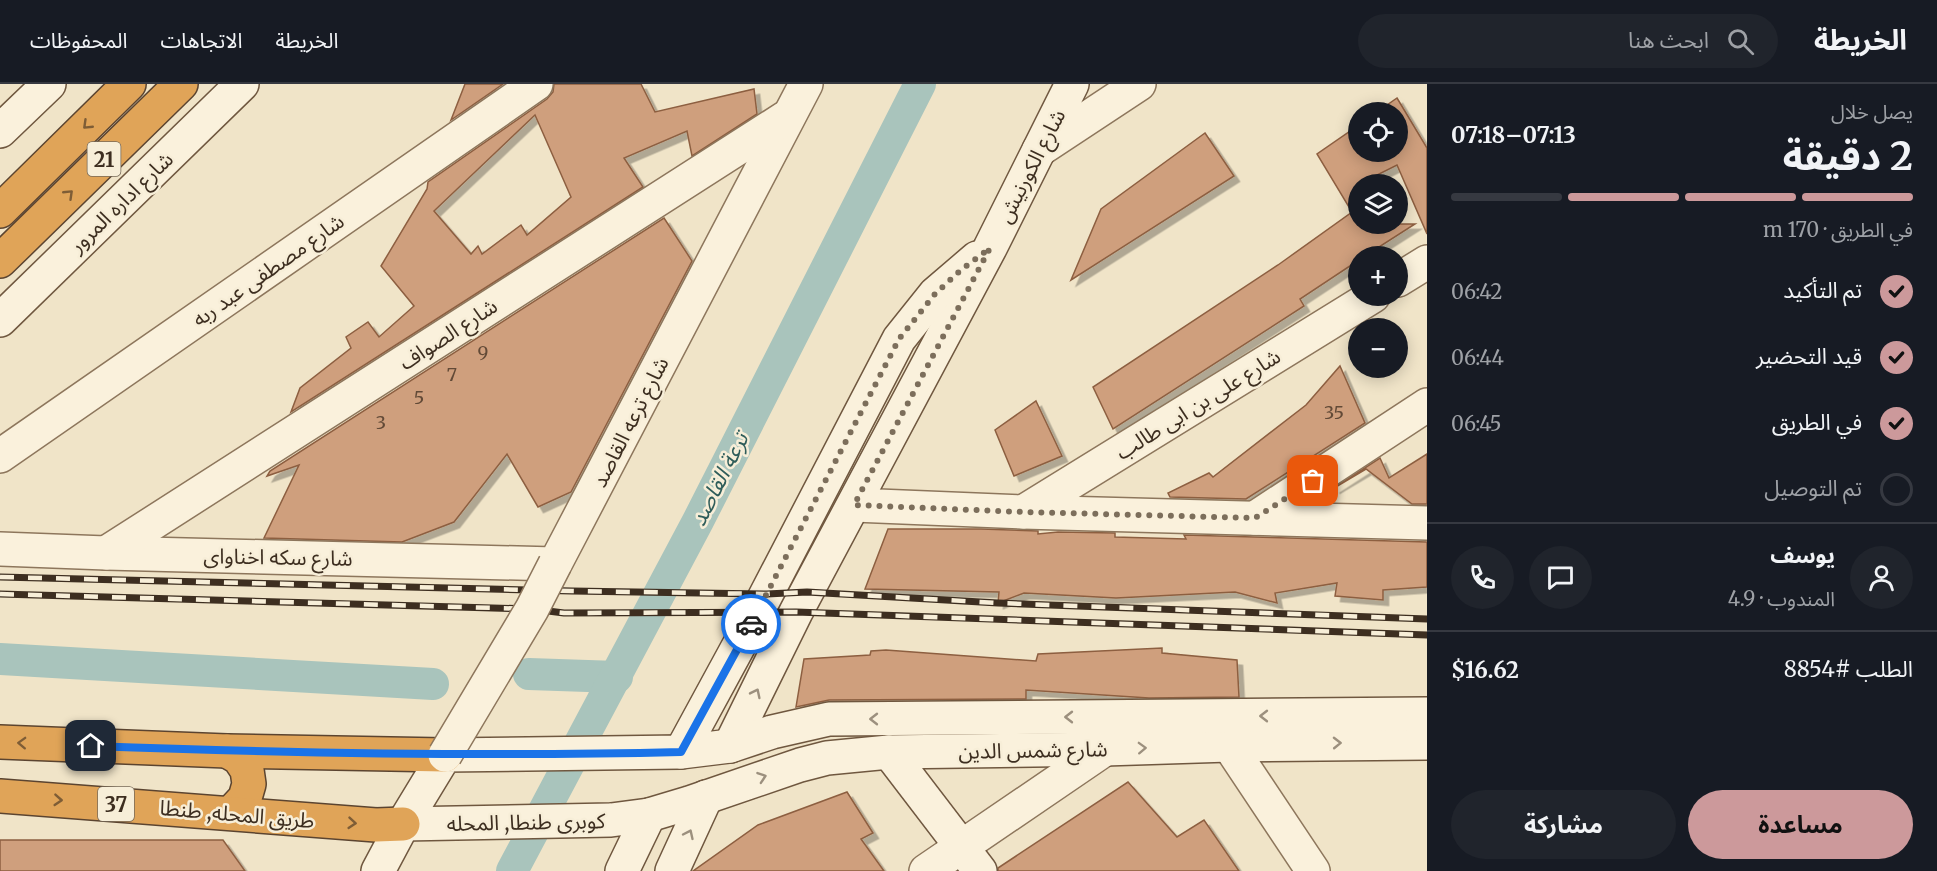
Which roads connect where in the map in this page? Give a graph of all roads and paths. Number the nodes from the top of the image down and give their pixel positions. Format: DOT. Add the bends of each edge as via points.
graph roads {
  1 [pos="49,84"];
  2 [pos="129,84"];
  3 [pos="181,84"];
  4 [pos="242,84"];
  5 [pos="536,84"];
  6 [pos="806,84"];
  7 [pos="1072,84"];
  8 [pos="1139,84"];
  9 [pos="789,115"];
  10 [pos="0,131"];
  11 [pos="1039,150"];
  12 [pos="3,208"];
  13 [pos="990,248"];
  14 [pos="0,261"];
  15 [pos="1427,262"];
  16 [pos="1408,274"];
  17 [pos="1356,306"];
  18 [pos="0,320"];
  19 [pos="1427,405"];
  20 [pos="0,456"];
  21 [pos="854,505"];
  22 [pos="1023,512"];
  23 [pos="1255,518"];
  24 [pos="1427,523"];
  25 [pos="0,549"];
  26 [pos="106,553"];
  27 [pos="555,564"];
  28 [pos="1427,714"];
  29 [pos="1389,728"];
  30 [pos="0,742"];
  31 [pos="1427,743"];
  32 [pos="1229,745"];
  33 [pos="730,746"];
  34 [pos="1105,749"];
  35 [pos="227,751"];
  36 [pos="681,752"];
  37 [pos="889,752"];
  38 [pos="445,755"];
  39 [pos="1,797"];
  40 [pos="706,797"];
  41 [pos="231,813"];
  42 [pos="649,815"];
  43 [pos="403,825"];
  44 [pos="972,859"];
  45 [pos="378,871"];
  46 [pos="622,871"];
  47 [pos="672,871"];
  48 [pos="926,871"];
  49 [pos="1312,871"];
  1 -- 10 [label="street"];
  2 -- 12 [label="highway, 21, one-way"];
  14 -- 3 [label="highway, 21, one-way"];
  4 -- 18 [label="street, شارع اداره المرور"];
  5 -- 20 [label="street, شارع مصطفى عبد ربه"];
  6 -- 9 [label="street, شارع ترعه القاصد"];
  7 -- 11 [label="street, شارع الكورنيش"];
  8 -- 11 [label="street"];
  9 -- 26 [label="street, شارع الصواف"];
  9 -- 27 [label="street, شارع ترعه القاصد"];
  11 -- 13 [label="street, شارع الكورنيش"];
  13 -- 21 [label="street, شارع الكورنيش"];
  13 -- 36 [label="street, شارع الكورنيش" via="935,294 899,339"];
  15 -- 16 [label="street"];
  17 -- 22 [label="street, شارع على بن ابى طالب"];
  19 -- 23 [label="street"];
  21 -- 22 [label="street"];
  33 -- 21 [label="street, شارع الكورنيش, one-way"];
  22 -- 23 [label="street"];
  23 -- 24 [label="street"];
  25 -- 26 [label="street, شارع سكه اخناواى"];
  26 -- 27 [label="street, شارع سكه اخناواى"];
  27 -- 38 [label="street, شارع ترعه القاصد, bridge"];
  28 -- 29 [label="street, شارع شمس الدين"];
  29 -- 31 [label="street, شارع شمس الدين"];
  32 -- 29 [label="street, شارع شمس الدين, one-way"];
  29 -- 33 [label="street, شارع شمس الدين, one-way" via="829,719"];
  35 -- 30 [label="highway, one-way"];
  34 -- 32 [label="street, شارع شمس الدين, one-way"];
  32 -- 49 [label="street"];
  33 -- 36 [label="street, شارع شمس الدين"];
  34 -- 37 [label="street, شارع شمس الدين"];
  34 -- 44 [label="street"];
  35 -- 38 [label="highway"];
  35 -- 41 [label="highway" via="239,758 247,770 249,784 245,798"];
  36 -- 38 [label="street"];
  40 -- 37 [label="street, شارع شمس الدين, one-way" via="827,758"];
  37 -- 44 [label="street"];
  38 -- 43 [label="street, شارع ترعه القاصد"];
  39 -- 41 [label="highway, طريق المحله, طنطا / 37, one-way"];
  40 -- 42 [label="street, شارع شمس الدين"];
  47 -- 40 [label="street, one-way"];
  41 -- 43 [label="highway, طريق المحله, طنطا / 37, one-way"];
  42 -- 43 [label="street, كوبرى طنطا, المحله" via="611,820"];
  42 -- 46 [label="street"];
  43 -- 45 [label="street, شارع ترعه القاصد"];
  44 -- 48 [label="street"];
}
